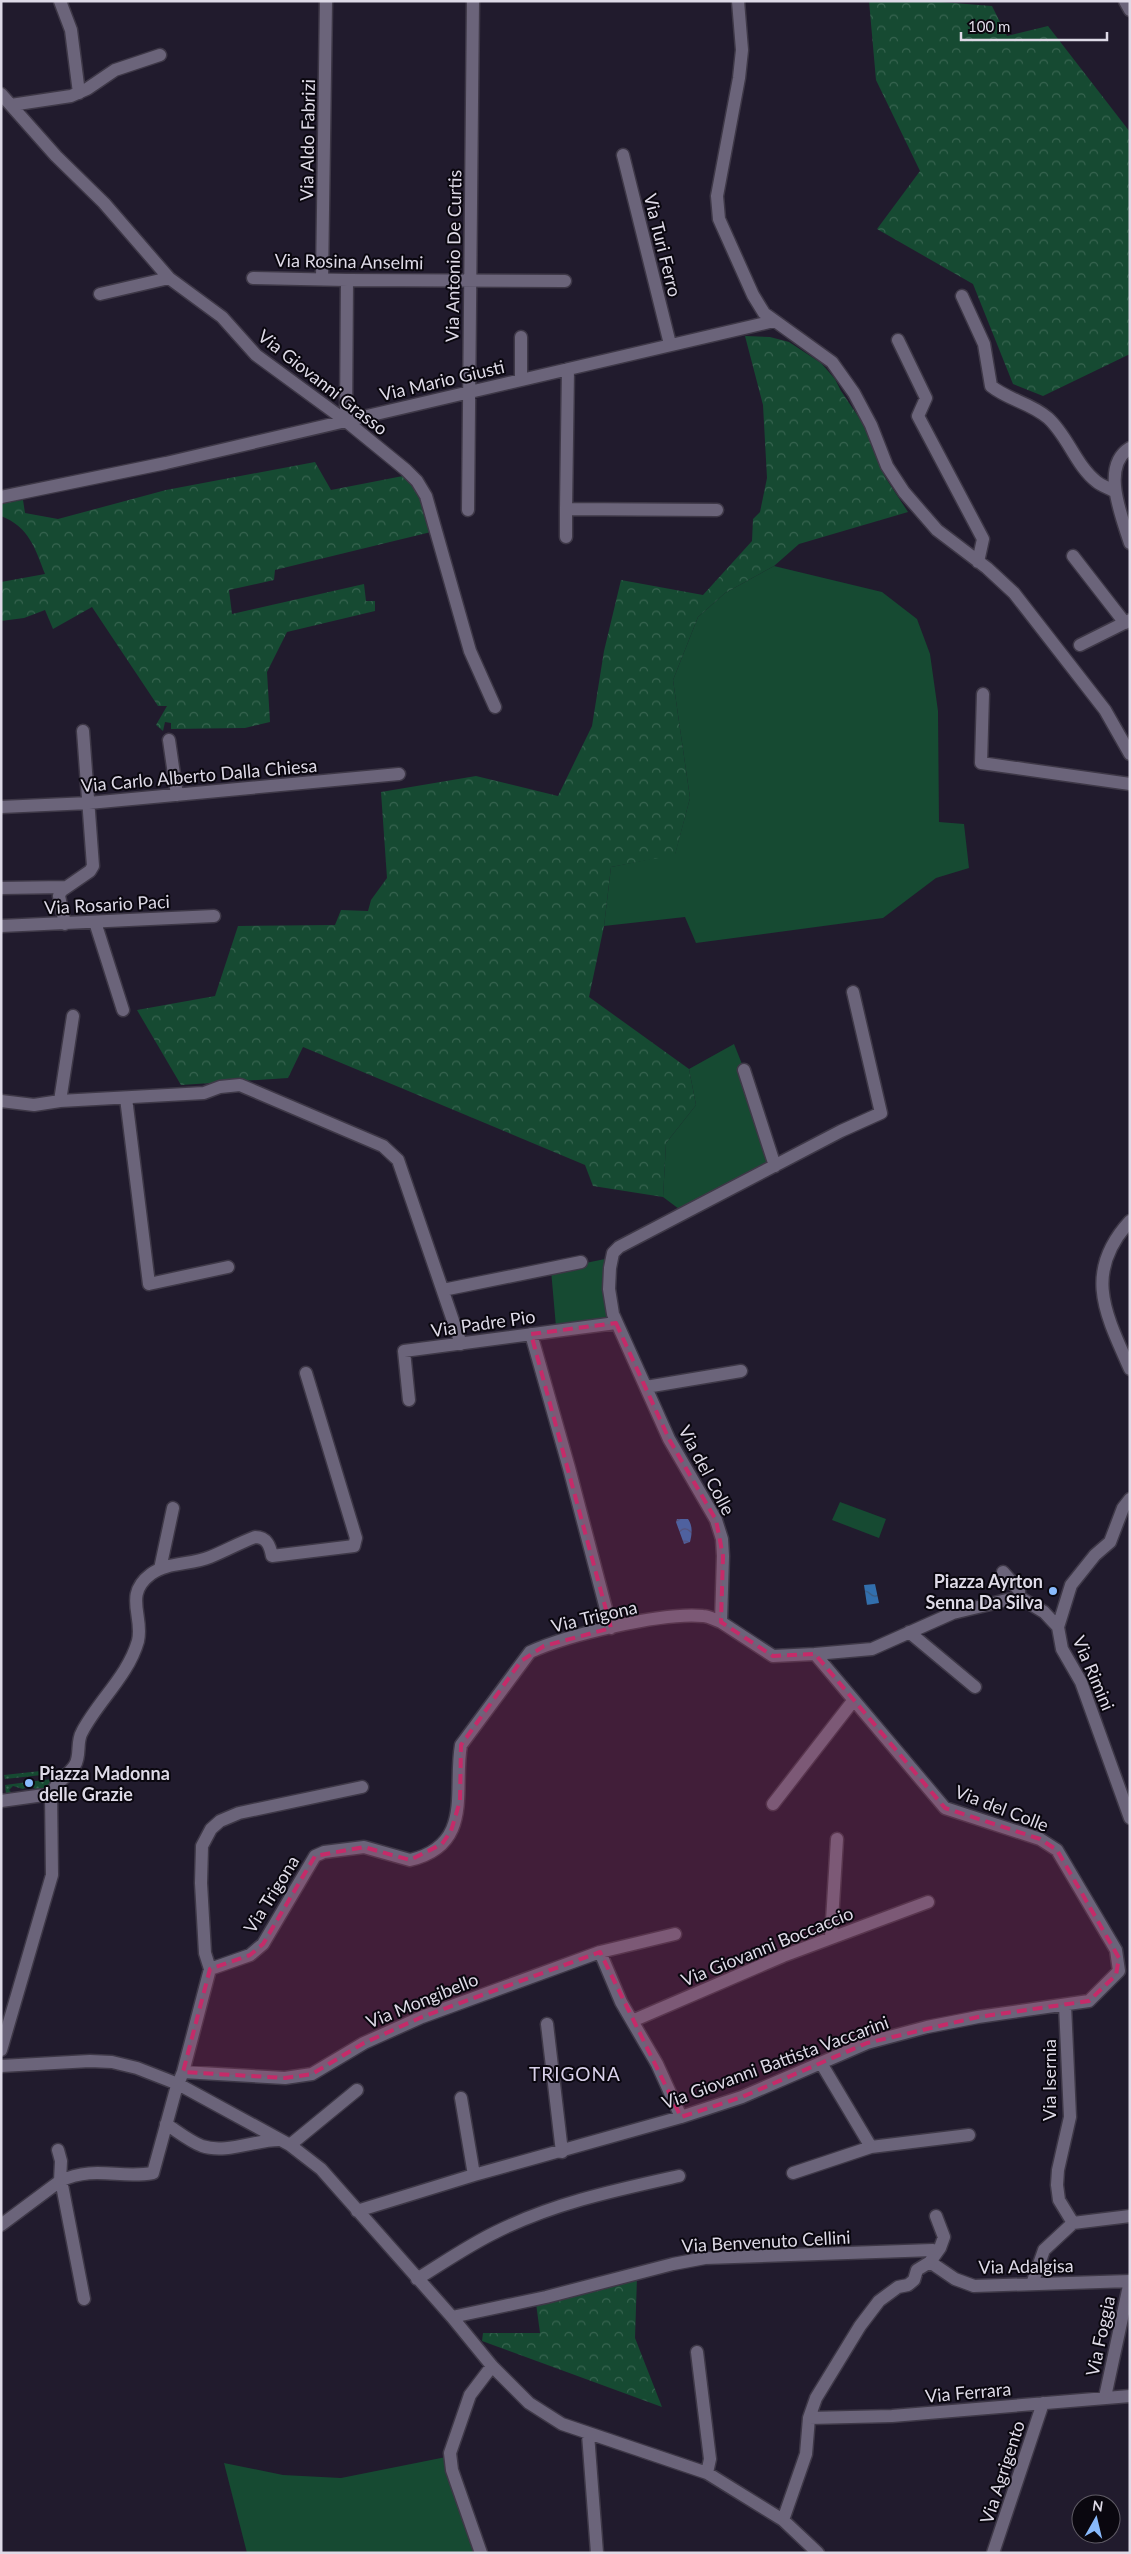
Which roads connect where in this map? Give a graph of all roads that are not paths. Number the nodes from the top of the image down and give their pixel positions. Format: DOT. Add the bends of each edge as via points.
graph roads {
  1 [pos="60,1"];
  2 [pos="326,1"];
  3 [pos="473,1"];
  4 [pos="738,1"];
  5 [pos="1125,1"];
  6 [pos="1130,10"];
  7 [pos="160,55"];
  8 [pos="79,93"];
  9 [pos="1,94"];
  10 [pos="11,105"];
  11 [pos="623,155"];
  12 [pos="169,278"];
  13 [pos="253,278"];
  14 [pos="322,279"];
  15 [pos="470,279"];
  16 [pos="347,280"];
  17 [pos="565,281"];
  18 [pos="100,294"];
  19 [pos="962,296"];
  20 [pos="774,321"];
  21 [pos="521,337"];
  22 [pos="898,340"];
  23 [pos="670,344"];
  24 [pos="568,369"];
  25 [pos="521,379"];
  26 [pos="469,392"];
  27 [pos="346,421"];
  28 [pos="1130,448"];
  29 [pos="1114,491"];
  30 [pos="1,497"];
  31 [pos="566,509"];
  32 [pos="468,510"];
  33 [pos="717,510"];
  34 [pos="566,537"];
  35 [pos="1130,543"];
  36 [pos="1073,556"];
  37 [pos="978,562"];
  38 [pos="1128,621"];
  39 [pos="1080,646"];
  40 [pos="983,694"];
  41 [pos="495,707"];
  42 [pos="83,731"];
  43 [pos="169,740"];
  44 [pos="1130,754"];
  45 [pos="399,774"];
  46 [pos="1130,784"];
  47 [pos="177,795"];
  48 [pos="89,803"];
  49 [pos="1,807"];
  50 [pos="66,887"];
  51 [pos="1,888"];
  52 [pos="214,916"];
  53 [pos="95,922"];
  54 [pos="65,924"];
  55 [pos="1,926"];
  56 [pos="853,992"];
  57 [pos="123,1010"];
  58 [pos="72,1016"];
  59 [pos="744,1070"];
  60 [pos="126,1098"];
  61 [pos="1,1101"];
  62 [pos="60,1101"];
  63 [pos="776,1166"];
  64 [pos="1130,1221"];
  65 [pos="581,1262"];
  66 [pos="228,1267"];
  67 [pos="443,1290"];
  68 [pos="616,1323"];
  69 [pos="531,1334"];
  70 [pos="461,1344"];
  71 [pos="1130,1369"];
  72 [pos="741,1371"];
  73 [pos="306,1373"];
  74 [pos="646,1387"];
  75 [pos="409,1400"];
  76 [pos="1130,1500"];
  77 [pos="173,1508"];
  78 [pos="160,1569"];
  79 [pos="1003,1572"];
  80 [pos="1019,1597"];
  81 [pos="721,1622"];
  82 [pos="1058,1627"];
  83 [pos="611,1628"];
  84 [pos="909,1632"];
  85 [pos="815,1654"];
  86 [pos="975,1687"];
  87 [pos="852,1701"];
  88 [pos="362,1787"];
  89 [pos="51,1794"];
  90 [pos="1,1801"];
  91 [pos="773,1804"];
  92 [pos="1130,1818"];
  93 [pos="836,1839"];
  94 [pos="1057,1850"];
  95 [pos="922,1904"];
  96 [pos="675,1934"];
  97 [pos="831,1937"];
  98 [pos="600,1952"];
  99 [pos="210,1969"];
  100 [pos="1065,2005"];
  101 [pos="632,2021"];
  102 [pos="547,2024"];
  103 [pos="1,2050"];
  104 [pos="821,2064"];
  105 [pos="1,2066"];
  106 [pos="180,2078"];
  107 [pos="357,2090"];
  108 [pos="461,2098"];
  109 [pos="681,2117"];
  110 [pos="166,2124"];
  111 [pos="969,2135"];
  112 [pos="286,2142"];
  113 [pos="871,2148"];
  114 [pos="58,2150"];
  115 [pos="562,2152"];
  116 [pos="793,2173"];
  117 [pos="474,2175"];
  118 [pos="679,2176"];
  119 [pos="61,2181"];
  120 [pos="357,2210"];
  121 [pos="936,2216"];
  122 [pos="1130,2216"];
  123 [pos="1073,2223"];
  124 [pos="1,2225"];
  125 [pos="934,2257"];
  126 [pos="417,2278"];
  127 [pos="1130,2281"];
  128 [pos="1032,2284"];
  129 [pos="84,2298"];
  130 [pos="452,2317"];
  131 [pos="697,2352"];
  132 [pos="492,2366"];
  133 [pos="1130,2396"];
  134 [pos="1106,2398"];
  135 [pos="1043,2403"];
  136 [pos="809,2418"];
  137 [pos="588,2434"];
  138 [pos="707,2473"];
  139 [pos="783,2520"];
  140 [pos="812,2550"];
  141 [pos="480,2553"];
  142 [pos="597,2553"];
  143 [pos="993,2553"];
  1 -- 8 [label="street" via="71,30"];
  2 -- 14 [label="street, Via Aldo Fabrizi"];
  3 -- 15 [label="street, Via Antonio De Curtis"];
  4 -- 20 [label="street" via="742,50 717,196 719,218 753,295 764,313"];
  5 -- 6 [label="street"];
  7 -- 8 [label="street" via="115,70"];
  8 -- 10 [label="street"];
  9 -- 10 [label="street, Via Giovanni Grasso"];
  10 -- 12 [label="street, Via Giovanni Grasso" via="104,203"];
  11 -- 23 [label="street, Via Turi Ferro"];
  12 -- 18 [label="street"];
  12 -- 27 [label="street, Via Giovanni Grasso" via="222,317 256,355"];
  13 -- 14 [label="street, Via Rosina Anselmi"];
  14 -- 16 [label="street, Via Rosina Anselmi"];
  15 -- 16 [label="street, Via Rosina Anselmi"];
  15 -- 17 [label="street, Via Rosina Anselmi"];
  15 -- 26 [label="street, Via Antonio De Curtis"];
  16 -- 27 [label="street"];
  19 -- 29 [label="street" via="984,344 991,386 1047,417 1097,482"];
  20 -- 23 [label="street, Via Mario Giusti"];
  20 -- 37 [label="street" via="832,362 854,393 887,466 904,492 937,530"];
  21 -- 25 [label="street"];
  22 -- 37 [label="street" via="926,398 918,416 983,539"];
  23 -- 24 [label="street, Via Mario Giusti"];
  24 -- 25 [label="street, Via Mario Giusti"];
  24 -- 31 [label="street"];
  25 -- 26 [label="street, Via Mario Giusti"];
  26 -- 27 [label="street, Via Mario Giusti"];
  26 -- 32 [label="street, Via Antonio De Curtis"];
  27 -- 30 [label="street, Via Mario Giusti"];
  27 -- 41 [label="street, Via Giovanni Grasso" via="406,470 426,496 470,651"];
  28 -- 29 [label="street" via="1117,463"];
  29 -- 35 [label="street"];
  31 -- 33 [label="street"];
  31 -- 34 [label="street"];
  36 -- 38 [label="street"];
  37 -- 44 [label="street" via="1014,594 1105,710"];
  38 -- 39 [label="street"];
  40 -- 46 [label="street" via="981,763"];
  42 -- 48 [label="street"];
  43 -- 47 [label="street"];
  45 -- 47 [label="street, Via Carlo Alberto Dalla Chiesa"];
  47 -- 48 [label="street, Via Carlo Alberto Dalla Chiesa"];
  48 -- 49 [label="street, Via Carlo Alberto Dalla Chiesa"];
  48 -- 50 [label="street" via="93,866"];
  50 -- 51 [label="street"];
  50 -- 54 [label="street" via="59,896"];
  52 -- 53 [label="street, Via Rosario Paci"];
  53 -- 54 [label="street, Via Rosario Paci"];
  53 -- 57 [label="street"];
  54 -- 55 [label="street, Via Rosario Paci"];
  56 -- 63 [label="street, Via del Colle" via="881,1113"];
  58 -- 62 [label="street"];
  59 -- 63 [label="street"];
  60 -- 62 [label="street"];
  60 -- 66 [label="street" via="149,1284"];
  60 -- 67 [label="street" via="204,1093 240,1085 383,1146 398,1160"];
  61 -- 62 [label="street" via="34,1105"];
  63 -- 68 [label="street, Via del Colle" via="619,1246 613,1253 609,1289"];
  64 -- 71 [label="street" via="1108,1253 1101,1286"];
  65 -- 67 [label="street"];
  67 -- 70 [label="street"];
  68 -- 69 [label="street, Via Padre Pio"];
  68 -- 74 [label="street, Via del Colle"];
  69 -- 70 [label="street, Via Padre Pio"];
  69 -- 83 [label="street"];
  70 -- 75 [label="street, Via Padre Pio" via="404,1351"];
  72 -- 74 [label="street"];
  73 -- 78 [label="street" via="356,1538 354,1546 272,1556 268,1542 255,1537 208,1558"];
  74 -- 81 [label="street, Via del Colle" via="669,1439 716,1520 723,1556"];
  76 -- 82 [label="street" via="1123,1508 1110,1542 1071,1585"];
  77 -- 78 [label="street"];
  78 -- 89 [label="street" via="144,1582 135,1598 139,1630 133,1651 109,1694 81,1732 76,1763 59,1780"];
  79 -- 80 [label="street" via="1019,1590"];
  80 -- 82 [label="street" via="1044,1612"];
  80 -- 84 [label="street" via="953,1613"];
  81 -- 83 [label="street, Via Trigona" via="692,1615"];
  81 -- 85 [label="street" via="773,1656"];
  82 -- 92 [label="street, Via Rimini" via="1062,1649 1081,1682"];
  83 -- 99 [label="street, Via Trigona" via="544,1646 530,1652 522,1661 461,1745 460,1801 451,1831 442,1844 410,1860 364,1847 315,1856 263,1944 250,1955"];
  84 -- 85 [label="street" via="872,1649"];
  84 -- 86 [label="street"];
  85 -- 87 [label="street, Via del Colle"];
  87 -- 91 [label="street"];
  87 -- 94 [label="street, Via del Colle" via="945,1808 1040,1840"];
  88 -- 99 [label="street" via="239,1814 220,1821 211,1829 202,1846 201,1883 205,1953"];
  89 -- 90 [label="street"];
  89 -- 103 [label="street" via="52,1875"];
  93 -- 97 [label="street"];
  94 -- 100 [label="street, Via Giovanni Battista Vaccarini" via="1119,1958 1119,1971 1089,2001"];
  95 -- 97 [label="street, Via Giovanni Boccaccio"];
  96 -- 98 [label="street, Via Mongibello"];
  97 -- 101 [label="street, Via Giovanni Boccaccio"];
  98 -- 101 [label="street"];
  98 -- 106 [label="street, Via Mongibello" via="422,2017 364,2043 312,2074 285,2078"];
  99 -- 106 [label="street"];
  100 -- 104 [label="street, Via Giovanni Battista Vaccarini" via="927,2027 867,2043"];
  100 -- 123 [label="street, Via Isernia" via="1070,2117 1057,2185 1059,2200"];
  101 -- 109 [label="street" via="657,2064"];
  102 -- 115 [label="street"];
  104 -- 109 [label="street, Via Giovanni Battista Vaccarini"];
  104 -- 113 [label="street"];
  105 -- 106 [label="street" via="112,2062"];
  106 -- 110 [label="street"];
  106 -- 112 [label="street"];
  107 -- 112 [label="street"];
  108 -- 117 [label="street"];
  109 -- 115 [label="street, Via Giovanni Battista Vaccarini"];
  110 -- 112 [label="street" via="203,2146 214,2148 230,2148 261,2140"];
  110 -- 119 [label="street" via="153,2173 93,2171"];
  111 -- 113 [label="street"];
  112 -- 120 [label="street" via="321,2170"];
  113 -- 116 [label="street"];
  114 -- 119 [label="street"];
  115 -- 117 [label="street, Via Giovanni Battista Vaccarini"];
  117 -- 120 [label="street, Via Giovanni Battista Vaccarini"];
  118 -- 126 [label="street" via="599,2194 541,2212 495,2232"];
  119 -- 124 [label="street"];
  119 -- 129 [label="street"];
  120 -- 126 [label="street"];
  121 -- 125 [label="street" via="944,2237"];
  122 -- 123 [label="street"];
  123 -- 128 [label="street" via="1044,2250"];
  125 -- 128 [label="street, Via Adalgisa" via="955,2279 974,2286"];
  125 -- 130 [label="street, Via Benvenuto Cellini" via="933,2250 705,2258"];
  125 -- 136 [label="street" via="917,2270 914,2280 908,2285 898,2287 879,2301 816,2398"];
  126 -- 130 [label="street"];
  127 -- 128 [label="street, Via Adalgisa"];
  127 -- 134 [label="street, Via Foggia"];
  130 -- 132 [label="street"];
  131 -- 138 [label="street" via="710,2459"];
  132 -- 137 [label="street" via="538,2410"];
  132 -- 141 [label="street" via="470,2394 450,2454 452,2470"];
  133 -- 134 [label="street, Via Ferrara"];
  134 -- 135 [label="street, Via Ferrara"];
  135 -- 136 [label="street, Via Ferrara" via="892,2416"];
  135 -- 143 [label="street, Via Agrigento"];
  136 -- 139 [label="street" via="806,2454"];
  137 -- 138 [label="street"];
  137 -- 142 [label="street"];
  138 -- 139 [label="street"];
  139 -- 140 [label="street"];
}
